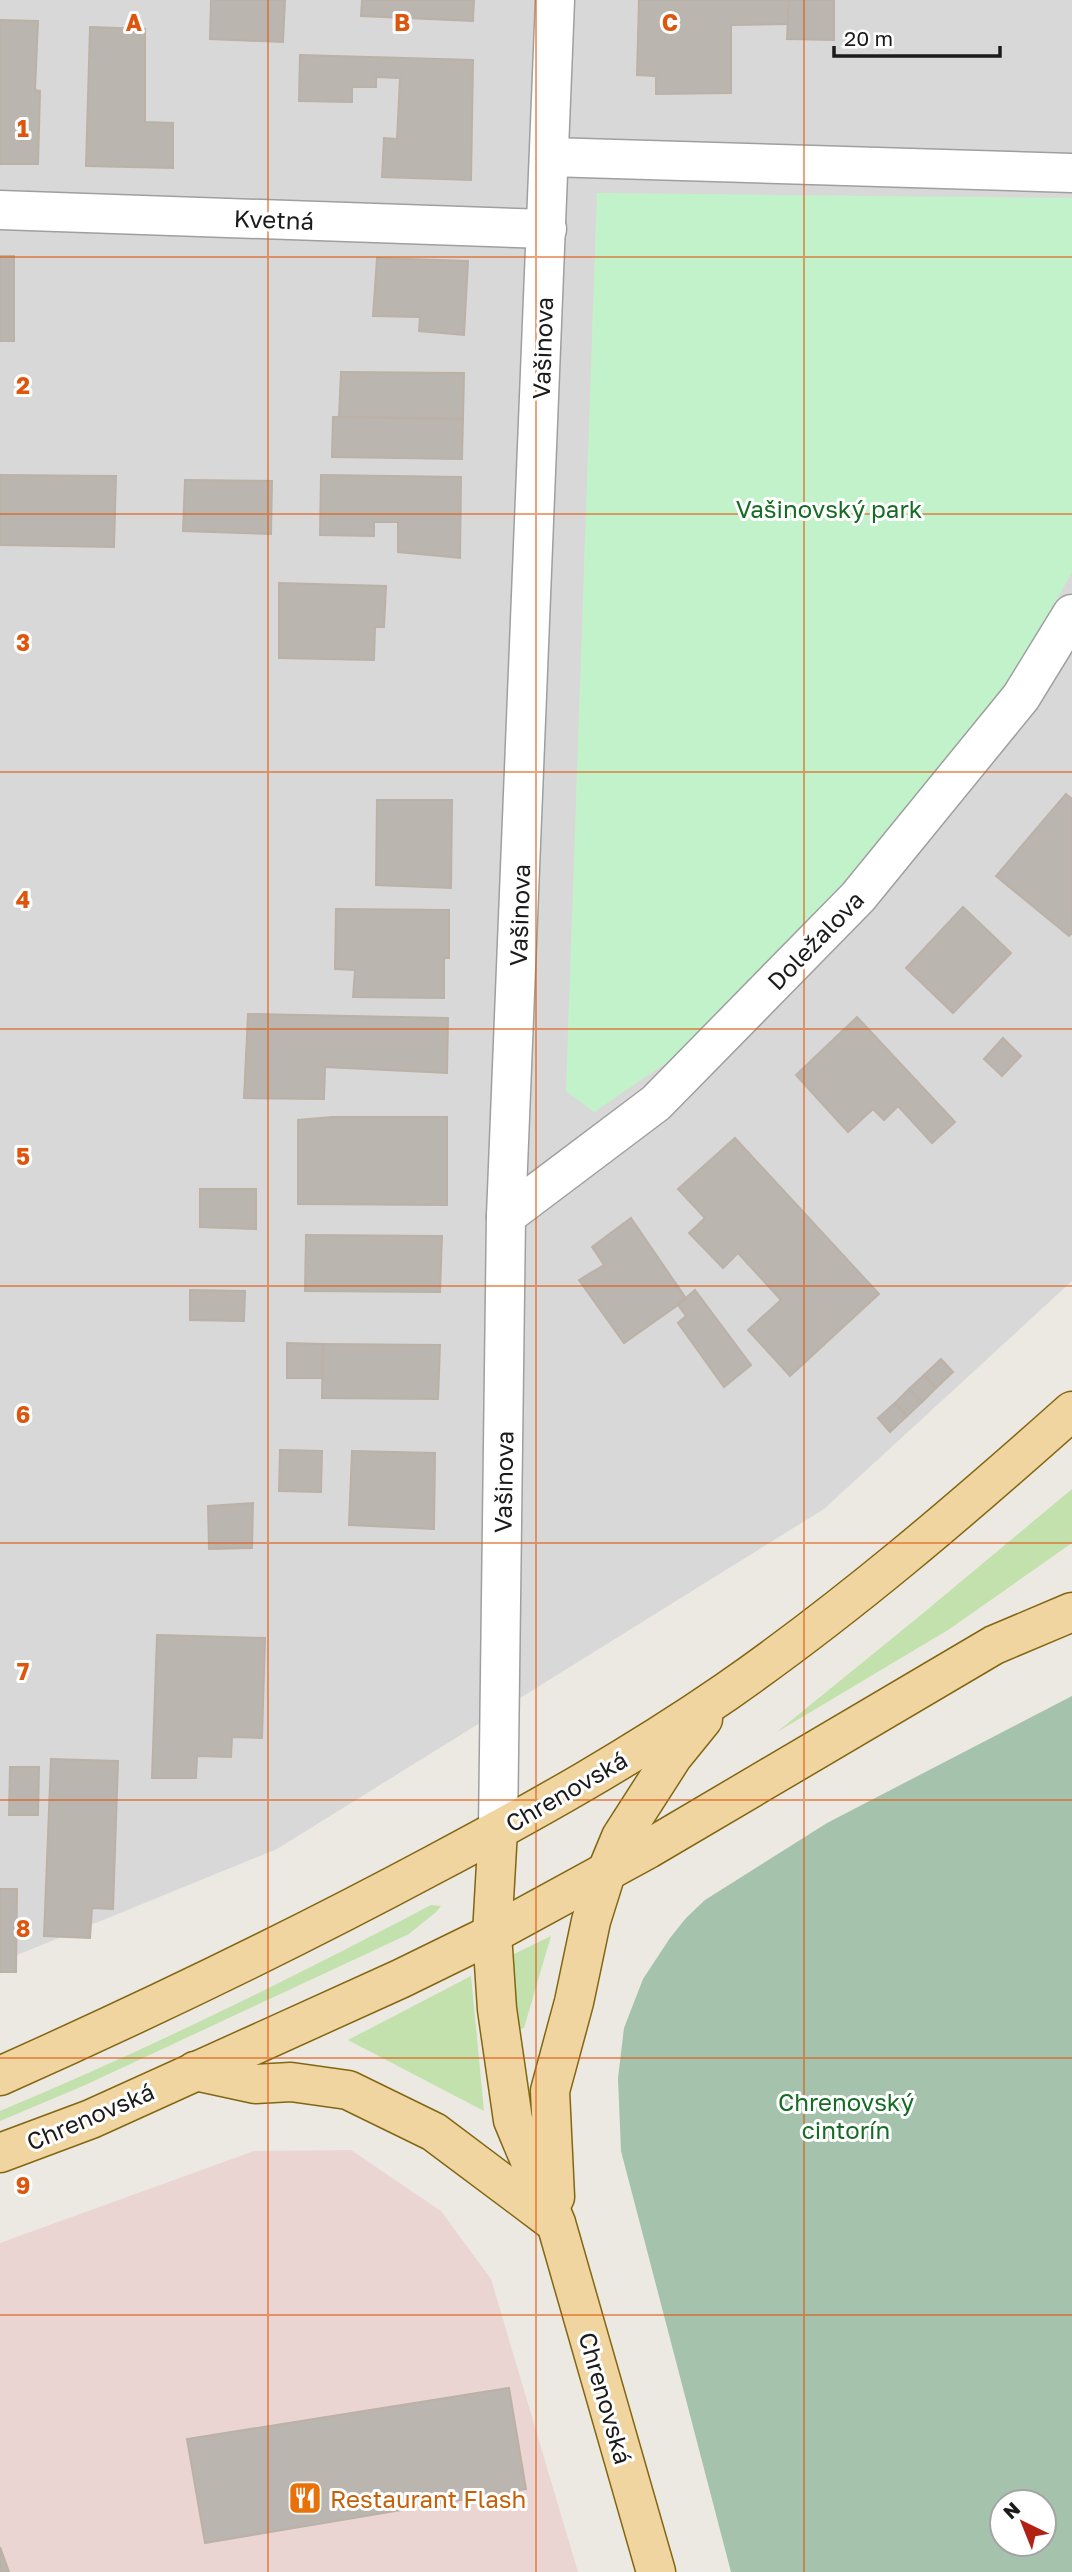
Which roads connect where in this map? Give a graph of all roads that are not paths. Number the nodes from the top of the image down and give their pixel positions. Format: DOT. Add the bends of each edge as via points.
graph roads {
  1 [pos="555,0"];
  2 [pos="550,157"];
  3 [pos="1072,173"];
  4 [pos="0,210"];
  5 [pos="547,229"];
  6 [pos="1072,614"];
  7 [pos="506,1216"];
  8 [pos="1072,1411"];
  9 [pos="1072,1589"];
  10 [pos="1072,1612"];
  11 [pos="994,1645"];
  12 [pos="725,1693"];
  13 [pos="498,1830"];
  14 [pos="606,1873"];
  15 [pos="492,1934"];
  16 [pos="195,2071"];
  17 [pos="0,2076"];
  18 [pos="0,2153"];
  19 [pos="556,2223"];
  20 [pos="656,2572"];
  1 -- 2 [label="street, Vašinova"];
  2 -- 3 [label="street"];
  2 -- 5 [label="street, Vašinova"];
  4 -- 5 [label="street, Kvetná"];
  5 -- 7 [label="street, Vašinova"];
  6 -- 7 [label="street, Doležalova" via="1021,697 859,897 656,1103"];
  7 -- 13 [label="street, Vašinova"];
  8 -- 12 [label="main road, Chrenovská" via="902,1558"];
  9 -- 11 [label="main road"];
  10 -- 11 [label="main road, Chrenovská"];
  11 -- 14 [label="main road, Chrenovská"];
  12 -- 13 [label="main road, Chrenovská" via="606,1769"];
  12 -- 14 [label="main road" via="659,1777 621,1836"];
  13 -- 15 [label="main road"];
  13 -- 17 [label="main road, Chrenovská" via="139,2014"];
  14 -- 15 [label="main road, Chrenovská"];
  14 -- 19 [label="main road" via="550,2091"];
  15 -- 16 [label="main road, Chrenovská"];
  15 -- 19 [label="main road" via="513,2120"];
  16 -- 18 [label="main road, Chrenovská" via="91,2119"];
  16 -- 19 [label="main road" via="255,2084 291,2082 348,2090 434,2132"];
  19 -- 20 [label="main road, Chrenovská"];
}
